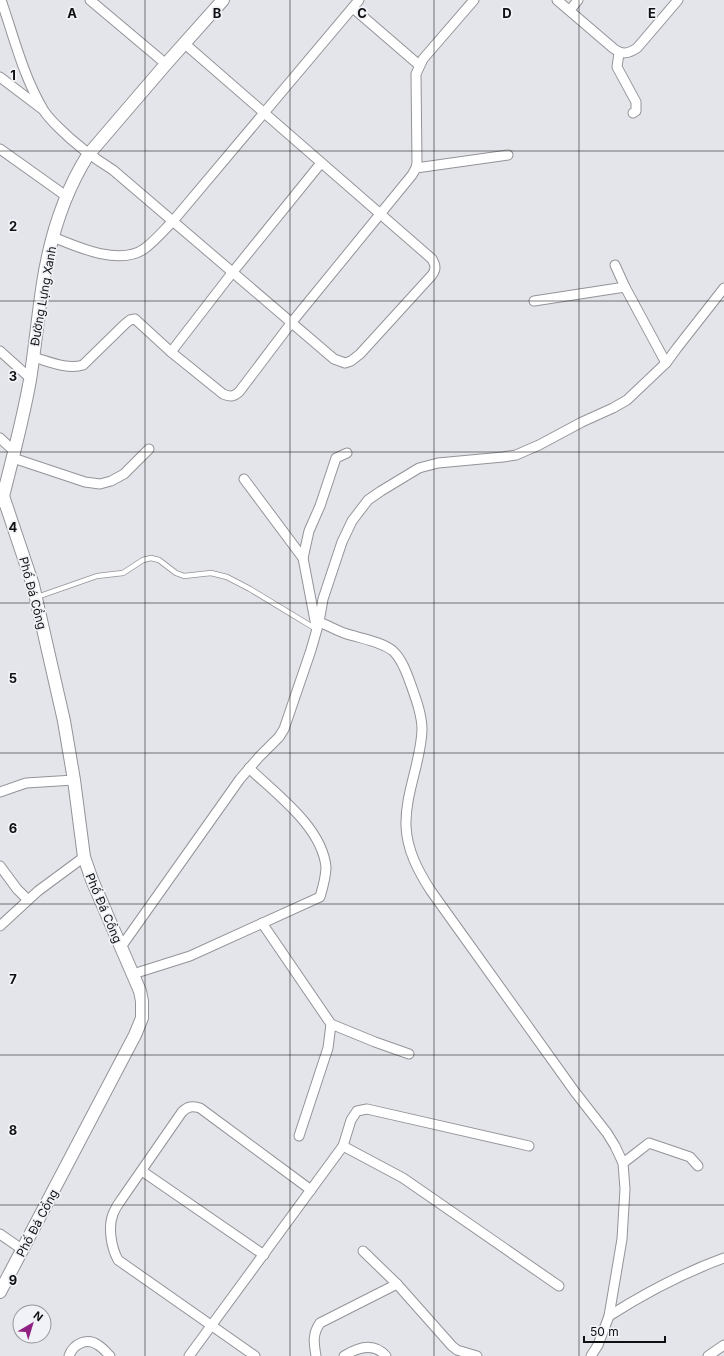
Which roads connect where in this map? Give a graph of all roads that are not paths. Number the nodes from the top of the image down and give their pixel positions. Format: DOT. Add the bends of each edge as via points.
graph roads {
  1 [pos="1,0"];
  2 [pos="89,0"];
  3 [pos="223,0"];
  4 [pos="359,0"];
  5 [pos="474,0"];
  6 [pos="558,0"];
  7 [pos="578,0"];
  8 [pos="678,0"];
  9 [pos="353,8"];
  10 [pos="570,10"];
  11 [pos="184,44"];
  12 [pos="619,52"];
  13 [pos="166,64"];
  14 [pos="419,65"];
  15 [pos="0,77"];
  16 [pos="44,111"];
  17 [pos="633,113"];
  18 [pos="264,114"];
  19 [pos="0,149"];
  20 [pos="88,155"];
  21 [pos="508,155"];
  22 [pos="321,163"];
  23 [pos="416,168"];
  24 [pos="66,196"];
  25 [pos="380,214"];
  26 [pos="173,221"];
  27 [pos="53,237"];
  28 [pos="615,265"];
  29 [pos="232,273"];
  30 [pos="625,287"];
  31 [pos="724,288"];
  32 [pos="534,301"];
  33 [pos="292,322"];
  34 [pos="0,352"];
  35 [pos="171,352"];
  36 [pos="33,357"];
  37 [pos="666,363"];
  38 [pos="30,378"];
  39 [pos="0,438"];
  40 [pos="149,449"];
  41 [pos="347,453"];
  42 [pos="14,455"];
  43 [pos="244,479"];
  44 [pos="2,498"];
  45 [pos="302,558"];
  46 [pos="35,597"];
  47 [pos="318,626"];
  48 [pos="249,768"];
  49 [pos="74,780"];
  50 [pos="0,792"];
  51 [pos="84,857"];
  52 [pos="0,866"];
  53 [pos="28,900"];
  54 [pos="262,923"];
  55 [pos="0,926"];
  56 [pos="121,947"];
  57 [pos="133,974"];
  58 [pos="331,1024"];
  59 [pos="409,1054"];
  60 [pos="299,1136"];
  61 [pos="343,1146"];
  62 [pos="529,1146"];
  63 [pos="623,1162"];
  64 [pos="698,1166"];
  65 [pos="142,1170"];
  66 [pos="311,1190"];
  67 [pos="0,1234"];
  68 [pos="23,1250"];
  69 [pos="364,1251"];
  70 [pos="264,1255"];
  71 [pos="724,1258"];
  72 [pos="397,1284"];
  73 [pos="559,1286"];
  74 [pos="0,1292"];
  75 [pos="609,1316"];
  76 [pos="212,1325"];
  77 [pos="724,1345"];
  78 [pos="69,1356"];
  79 [pos="110,1356"];
  80 [pos="189,1356"];
  81 [pos="255,1356"];
  82 [pos="316,1356"];
  83 [pos="344,1356"];
  84 [pos="386,1356"];
  85 [pos="477,1356"];
  86 [pos="591,1356"];
  87 [pos="708,1356"];
  1 -- 16 [label="street" via="23,68"];
  2 -- 13 [label="street"];
  3 -- 11 [label="street, Đường Lựng Xanh"];
  4 -- 9 [label="street"];
  5 -- 14 [label="street"];
  6 -- 10 [label="street"];
  7 -- 10 [label="street"];
  8 -- 12 [label="street" via="637,48 630,52"];
  9 -- 14 [label="street"];
  9 -- 18 [label="street"];
  10 -- 12 [label="street"];
  11 -- 13 [label="street, Đường Lựng Xanh"];
  11 -- 18 [label="street"];
  12 -- 17 [label="street" via="617,67 636,102 636,111"];
  13 -- 20 [label="street, Đường Lựng Xanh"];
  14 -- 23 [label="street" via="416,74"];
  15 -- 16 [label="street"];
  16 -- 20 [label="street"];
  18 -- 22 [label="street"];
  18 -- 26 [label="street"];
  19 -- 24 [label="street"];
  20 -- 24 [label="street, Đường Lựng Xanh"];
  20 -- 26 [label="street" via="113,170"];
  21 -- 23 [label="street"];
  22 -- 25 [label="street"];
  22 -- 29 [label="street"];
  23 -- 25 [label="street"];
  24 -- 27 [label="street, Đường Lựng Xanh"];
  25 -- 33 [label="street"];
  25 -- 33 [label="street" via="432,259 435,265 432,275 351,361 345,363 334,359"];
  26 -- 27 [label="street" via="144,249 122,255 96,253"];
  26 -- 29 [label="street"];
  27 -- 36 [label="street, Đường Lựng Xanh" via="43,281"];
  28 -- 30 [label="street"];
  29 -- 33 [label="street"];
  29 -- 35 [label="street"];
  30 -- 32 [label="street"];
  30 -- 37 [label="street"];
  31 -- 37 [label="street"];
  33 -- 35 [label="street" via="235,396 223,394"];
  34 -- 38 [label="street"];
  35 -- 36 [label="street" via="135,319 125,324 83,365 63,365"];
  36 -- 38 [label="street, Đường Lựng Xanh"];
  37 -- 47 [label="street" via="627,400 527,451 516,455 438,463 419,468 368,500 352,521 342,542 323,599"];
  38 -- 42 [label="street, Đường Lựng Xanh"];
  39 -- 42 [label="street"];
  40 -- 42 [label="street" via="124,474 100,484 85,482"];
  41 -- 45 [label="street" via="336,458 309,531"];
  42 -- 44 [label="street, Đường Lựng Xanh"];
  43 -- 45 [label="street"];
  44 -- 46 [label="street, Phố Đá Cổng"];
  45 -- 47 [label="street"];
  46 -- 47 [label="lane" via="97,576 123,573 143,560 151,558 159,560 184,576 211,573 228,577"];
  46 -- 49 [label="street, Phố Đá Cổng" via="64,721"];
  47 -- 48 [label="street" via="284,728 279,737"];
  47 -- 63 [label="street" via="382,645 398,657 408,675 422,728 406,824 411,853 419,872 552,1061 607,1133"];
  48 -- 54 [label="street" via="312,832 326,866 320,897"];
  48 -- 56 [label="street"];
  49 -- 50 [label="street" via="26,783"];
  49 -- 51 [label="street, Phố Đá Cổng"];
  51 -- 53 [label="street"];
  51 -- 56 [label="street, Phố Đá Cổng"];
  52 -- 53 [label="street" via="16,889"];
  53 -- 55 [label="street"];
  54 -- 57 [label="street" via="190,956"];
  54 -- 58 [label="street"];
  56 -- 57 [label="street, Phố Đá Cổng"];
  57 -- 68 [label="street, Phố Đá Cổng" via="140,991 142,1018"];
  58 -- 59 [label="street"];
  58 -- 60 [label="street" via="328,1048"];
  61 -- 62 [label="street" via="350,1120 357,1111 368,1108"];
  61 -- 66 [label="street"];
  61 -- 73 [label="street" via="403,1178"];
  63 -- 64 [label="street" via="649,1143 690,1157"];
  63 -- 75 [label="street" via="625,1196 622,1239"];
  65 -- 66 [label="street" via="182,1112 188,1106 193,1106 200,1108"];
  65 -- 70 [label="street"];
  65 -- 76 [label="street" via="113,1215 111,1225 114,1252 118,1260"];
  66 -- 70 [label="street"];
  67 -- 68 [label="street"];
  68 -- 74 [label="street, Phố Đá Cổng"];
  69 -- 72 [label="street"];
  70 -- 76 [label="street"];
  71 -- 75 [label="street" via="674,1279"];
  72 -- 82 [label="street" via="320,1323 314,1339"];
  72 -- 85 [label="street" via="452,1346"];
  75 -- 86 [label="street"];
  76 -- 80 [label="street"];
  76 -- 81 [label="street"];
  77 -- 87 [label="street"];
  78 -- 79 [label="street" via="73,1348 87,1342 98,1345"];
  83 -- 84 [label="street" via="370,1347"];
}
